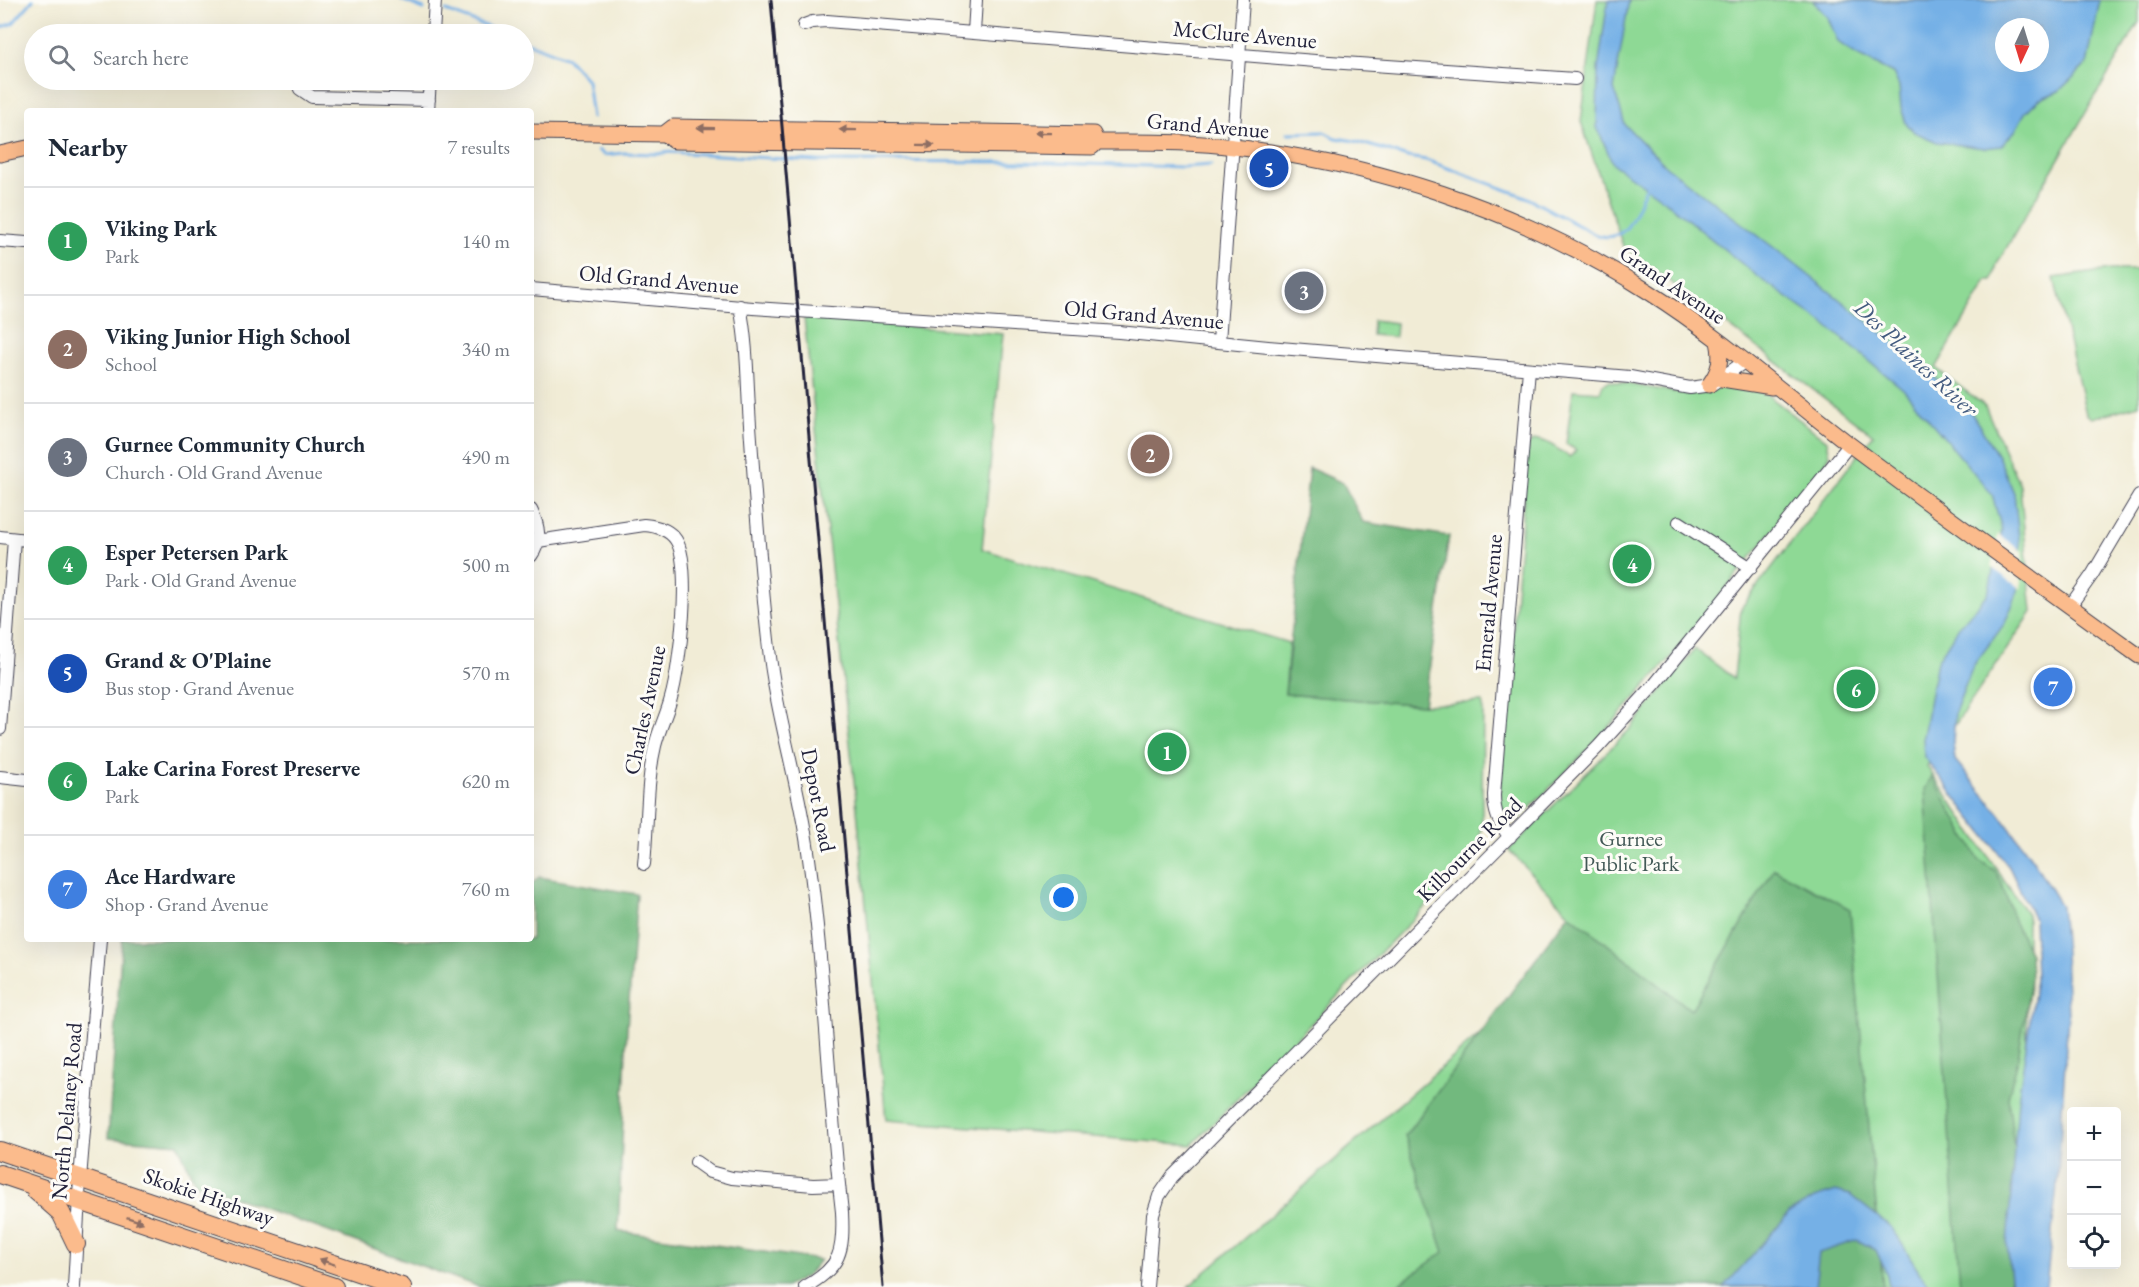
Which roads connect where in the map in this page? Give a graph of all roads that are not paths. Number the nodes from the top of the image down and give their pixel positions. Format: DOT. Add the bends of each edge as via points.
graph roads {
  1 [pos="435,0"];
  2 [pos="976,0"];
  3 [pos="1243,0"];
  4 [pos="434,24"];
  5 [pos="804,25"];
  6 [pos="974,32"];
  7 [pos="1240,55"];
  8 [pos="1575,78"];
  9 [pos="302,90"];
  10 [pos="429,90"];
  11 [pos="428,106"];
  12 [pos="534,132"];
  13 [pos="1233,147"];
  14 [pos="24,149"];
  15 [pos="0,154"];
  16 [pos="0,241"];
  17 [pos="24,243"];
  18 [pos="534,289"];
  19 [pos="740,306"];
  20 [pos="1718,341"];
  21 [pos="1219,342"];
  22 [pos="1744,362"];
  23 [pos="1529,369"];
  24 [pos="1715,382"];
  25 [pos="1778,388"];
  26 [pos="1850,444"];
  27 [pos="2139,496"];
  28 [pos="534,517"];
  29 [pos="1679,522"];
  30 [pos="0,537"];
  31 [pos="14,539"];
  32 [pos="24,540"];
  33 [pos="538,541"];
  34 [pos="534,552"];
  35 [pos="1751,568"];
  36 [pos="2070,606"];
  37 [pos="2139,656"];
  38 [pos="0,729"];
  39 [pos="0,777"];
  40 [pos="24,780"];
  41 [pos="1510,837"];
  42 [pos="644,864"];
  43 [pos="100,942"];
  44 [pos="0,1151"];
  45 [pos="696,1162"];
  46 [pos="0,1174"];
  47 [pos="80,1179"];
  48 [pos="28,1184"];
  49 [pos="839,1184"];
  50 [pos="79,1201"];
  51 [pos="76,1244"];
  52 [pos="74,1287"];
  53 [pos="334,1287"];
  54 [pos="402,1287"];
  55 [pos="805,1287"];
  56 [pos="1147,1287"];
  1 -- 4 [label="street"];
  2 -- 6 [label="street"];
  3 -- 7 [label="street"];
  5 -- 6 [label="street, McClure Avenue" via="827,21"];
  6 -- 7 [label="street, McClure Avenue"];
  7 -- 8 [label="street, McClure Avenue"];
  7 -- 13 [label="street"];
  9 -- 11 [label="street" via="312,97"];
  10 -- 11 [label="street"];
  12 -- 13 [label="main road, Grand Avenue" via="664,134 673,127 1093,134 1098,142"];
  13 -- 20 [label="main road, Grand Avenue" via="1346,166 1476,205 1597,261"];
  13 -- 21 [label="street"];
  14 -- 15 [label="main road"];
  16 -- 17 [label="street"];
  18 -- 19 [label="street, Old Grand Avenue"];
  19 -- 21 [label="street, Old Grand Avenue"];
  19 -- 49 [label="street, Depot Road" via="746,335 768,640 804,822"];
  20 -- 22 [label="main road, Grand Avenue"];
  20 -- 24 [label="main road" via="1721,354"];
  21 -- 23 [label="street, Old Grand Avenue"];
  22 -- 24 [label="street"];
  22 -- 25 [label="main road, Grand Avenue"];
  23 -- 24 [label="street, Old Grand Avenue" via="1629,377 1690,388"];
  23 -- 41 [label="street, Emerald Avenue" via="1494,795 1497,817"];
  24 -- 25 [label="main road" via="1743,381"];
  25 -- 26 [label="main road, Grand Avenue"];
  26 -- 35 [label="street, Kilbourne Road"];
  26 -- 36 [label="main road, Grand Avenue"];
  27 -- 36 [label="street"];
  28 -- 33 [label="street"];
  29 -- 35 [label="street"];
  30 -- 31 [label="street"];
  31 -- 32 [label="street"];
  31 -- 38 [label="street"];
  33 -- 34 [label="street"];
  33 -- 42 [label="street, Charles Avenue" via="654,526 674,537 682,556 684,592 677,668 655,746"];
  35 -- 41 [label="street, Kilbourne Road" via="1655,684"];
  36 -- 37 [label="main road, Grand Avenue"];
  39 -- 40 [label="street"];
  41 -- 56 [label="street, Kilbourne Road" via="1172,1177 1159,1196 1153,1215"];
  43 -- 47 [label="street, North Delaney Road"];
  44 -- 47 [label="highway, Skokie Highway"];
  45 -- 49 [label="street" via="710,1172 732,1178"];
  46 -- 48 [label="highway, Skokie Highway"];
  47 -- 50 [label="street, North Delaney Road"];
  54 -- 47 [label="highway, Skokie Highway, one-way"];
  48 -- 50 [label="highway, Skokie Highway"];
  48 -- 51 [label="highway" via="61,1213"];
  49 -- 55 [label="street, Depot Road" via="843,1238 840,1252 833,1267"];
  50 -- 51 [label="street, North Delaney Road"];
  50 -- 53 [label="highway, Skokie Highway, one-way"];
  51 -- 52 [label="street, North Delaney Road"];
}
